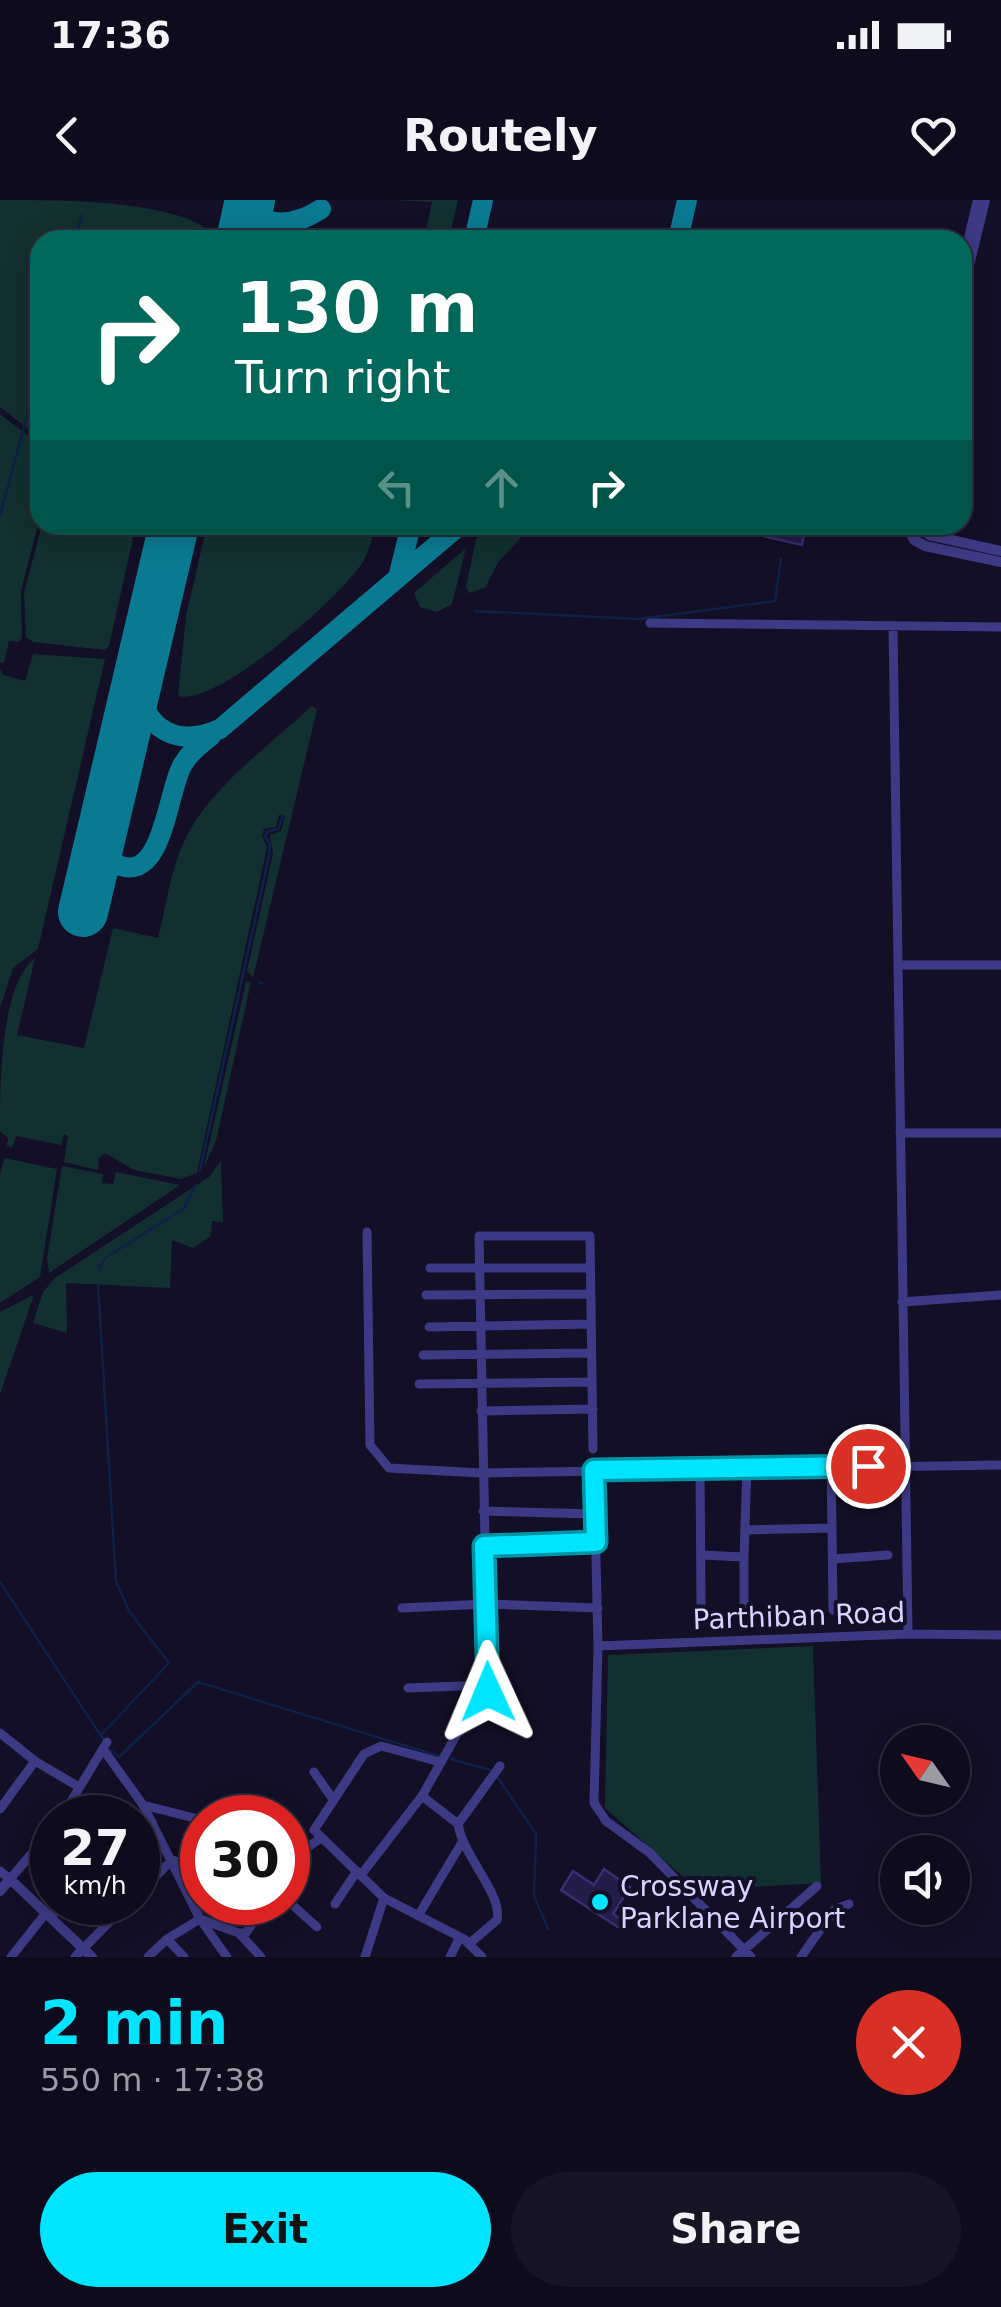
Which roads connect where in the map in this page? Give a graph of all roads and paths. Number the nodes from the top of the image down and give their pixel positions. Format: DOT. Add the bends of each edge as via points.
graph roads {
  1 [pos="981,200"];
  2 [pos="972,231"];
  3 [pos="972,245"];
  4 [pos="911,535"];
  5 [pos="929,535"];
  6 [pos="1001,551"];
  7 [pos="1001,562"];
  8 [pos="650,623"];
  9 [pos="893,626"];
  10 [pos="1001,628"];
  11 [pos="898,965"];
  12 [pos="1001,965"];
  13 [pos="900,1133"];
  14 [pos="1001,1134"];
  15 [pos="367,1232"];
  16 [pos="479,1267"];
  17 [pos="430,1268"];
  18 [pos="590,1268"];
  19 [pos="590,1294"];
  20 [pos="426,1295"];
  21 [pos="1001,1295"];
  22 [pos="479,1296"];
  23 [pos="902,1302"];
  24 [pos="591,1324"];
  25 [pos="481,1325"];
  26 [pos="429,1327"];
  27 [pos="592,1353"];
  28 [pos="480,1354"];
  29 [pos="423,1355"];
  30 [pos="592,1382"];
  31 [pos="480,1383"];
  32 [pos="419,1384"];
  33 [pos="593,1409"];
  34 [pos="480,1411"];
  35 [pos="593,1449"];
  36 [pos="905,1465"];
  37 [pos="1001,1465"];
  38 [pos="831,1466"];
  39 [pos="700,1468"];
  40 [pos="746,1468"];
  41 [pos="594,1470"];
  42 [pos="482,1473"];
  43 [pos="482,1511"];
  44 [pos="595,1514"];
  45 [pos="832,1528"];
  46 [pos="745,1530"];
  47 [pos="596,1542"];
  48 [pos="484,1546"];
  49 [pos="888,1555"];
  50 [pos="701,1556"];
  51 [pos="744,1557"];
  52 [pos="833,1559"];
  53 [pos="486,1604"];
  54 [pos="701,1604"];
  55 [pos="744,1605"];
  56 [pos="402,1608"];
  57 [pos="598,1608"];
  58 [pos="833,1610"];
  59 [pos="908,1634"];
  60 [pos="1001,1635"];
  61 [pos="598,1646"];
  62 [pos="488,1685"];
  63 [pos="408,1688"];
  64 [pos="0,1733"];
  65 [pos="35,1761"];
  66 [pos="440,1762"];
  67 [pos="500,1766"];
  68 [pos="314,1772"];
  69 [pos="79,1787"];
  70 [pos="74,1795"];
  71 [pos="137,1795"];
  72 [pos="422,1796"];
  73 [pos="332,1798"];
  74 [pos="0,1809"];
  75 [pos="458,1824"];
  76 [pos="160,1837"];
  77 [pos="321,1838"];
  78 [pos="462,1844"];
  79 [pos="310,1846"];
  80 [pos="30,1856"];
  81 [pos="172,1860"];
  82 [pos="180,1862"];
  83 [pos="0,1871"];
  84 [pos="160,1872"];
  85 [pos="359,1873"];
  86 [pos="180,1877"];
  87 [pos="10,1879"];
  88 [pos="817,1886"];
  89 [pos="0,1892"];
  90 [pos="30,1897"];
  91 [pos="384,1898"];
  92 [pos="335,1904"];
  93 [pos="849,1904"];
  94 [pos="418,1916"];
  95 [pos="310,1921"];
  96 [pos="40,1925"];
  97 [pos="58,1925"];
  98 [pos="109,1925"];
  99 [pos="188,1925"];
  100 [pos="205,1925"];
  101 [pos="217,1925"];
  102 [pos="251,1925"];
  103 [pos="317,1927"];
  104 [pos="239,1934"];
  105 [pos="167,1938"];
  106 [pos="465,1940"];
  107 [pos="749,1953"];
  108 [pos="83,1954"];
  109 [pos="10,1957"];
  110 [pos="148,1957"];
  111 [pos="184,1957"];
  112 [pos="227,1957"];
  113 [pos="261,1957"];
  114 [pos="365,1957"];
  115 [pos="450,1957"];
  116 [pos="482,1957"];
  117 [pos="736,1957"];
  118 [pos="801,1957"];
  1 -- 2 [label="street"];
  1 -- 3 [label="street"];
  4 -- 7 [label="street" via="925,546"];
  5 -- 6 [label="street"];
  8 -- 9 [label="street"];
  9 -- 10 [label="street"];
  9 -- 11 [label="street"];
  11 -- 12 [label="street"];
  11 -- 13 [label="street"];
  13 -- 14 [label="street"];
  13 -- 23 [label="street"];
  15 -- 42 [label="street" via="370,1446 389,1468"];
  16 -- 17 [label="street"];
  16 -- 18 [label="street"];
  16 -- 18 [label="street" via="479,1236 590,1236"];
  16 -- 22 [label="street"];
  18 -- 19 [label="street"];
  19 -- 22 [label="street"];
  19 -- 24 [label="street"];
  20 -- 22 [label="street"];
  21 -- 23 [label="street"];
  22 -- 25 [label="street"];
  23 -- 36 [label="street"];
  24 -- 25 [label="street"];
  24 -- 27 [label="street"];
  25 -- 26 [label="street"];
  25 -- 28 [label="street"];
  27 -- 28 [label="street"];
  27 -- 30 [label="street"];
  28 -- 29 [label="street"];
  28 -- 31 [label="street"];
  30 -- 31 [label="street"];
  30 -- 33 [label="street"];
  31 -- 32 [label="street"];
  31 -- 34 [label="street"];
  33 -- 34 [label="street"];
  33 -- 35 [label="street"];
  34 -- 42 [label="street"];
  36 -- 37 [label="street"];
  36 -- 38 [label="street"];
  36 -- 59 [label="street"];
  38 -- 40 [label="street"];
  38 -- 45 [label="street"];
  39 -- 40 [label="street"];
  39 -- 41 [label="street"];
  39 -- 50 [label="street"];
  40 -- 46 [label="street"];
  41 -- 42 [label="street"];
  41 -- 44 [label="street"];
  42 -- 43 [label="street"];
  43 -- 44 [label="street"];
  43 -- 48 [label="street"];
  44 -- 47 [label="street"];
  45 -- 46 [label="street"];
  45 -- 52 [label="street"];
  46 -- 51 [label="street"];
  47 -- 48 [label="street"];
  47 -- 57 [label="street"];
  48 -- 53 [label="street"];
  49 -- 52 [label="street"];
  50 -- 51 [label="street"];
  50 -- 54 [label="street"];
  51 -- 55 [label="street"];
  52 -- 58 [label="street"];
  53 -- 56 [label="street"];
  53 -- 57 [label="street"];
  53 -- 62 [label="street"];
  57 -- 61 [label="street"];
  59 -- 60 [label="street, Parthiban Road"];
  59 -- 61 [label="street, Parthiban Road"];
  61 -- 107 [label="street" via="598,1812 650,1853"];
  62 -- 63 [label="street"];
  62 -- 66 [label="street" via="484,1708"];
  64 -- 65 [label="street"];
  65 -- 69 [label="street"];
  65 -- 74 [label="street"];
  66 -- 72 [label="street"];
  66 -- 73 [label="street" via="381,1746 364,1754"];
  67 -- 75 [label="street"];
  68 -- 73 [label="street"];
  69 -- 70 [label="street"];
  69 -- 71 [label="street" via="105,1745"];
  72 -- 75 [label="street"];
  72 -- 85 [label="street"];
  73 -- 77 [label="street" via="314,1830"];
  75 -- 78 [label="street"];
  76 -- 81 [label="street"];
  77 -- 79 [label="street"];
  77 -- 85 [label="street"];
  78 -- 94 [label="street"];
  78 -- 106 [label="street" via="498,1904 497,1920"];
  80 -- 87 [label="street"];
  81 -- 82 [label="street"];
  81 -- 84 [label="street"];
  81 -- 86 [label="street"];
  83 -- 87 [label="street"];
  85 -- 91 [label="street"];
  85 -- 92 [label="street"];
  87 -- 89 [label="street"];
  87 -- 90 [label="street"];
  88 -- 107 [label="street"];
  91 -- 94 [label="street"];
  91 -- 114 [label="street"];
  93 -- 118 [label="street" via="834,1910"];
  94 -- 106 [label="street"];
  95 -- 103 [label="street"];
  96 -- 109 [label="street"];
  97 -- 108 [label="street"];
  98 -- 108 [label="street"];
  99 -- 105 [label="street"];
  100 -- 112 [label="street"];
  101 -- 104 [label="street"];
  102 -- 104 [label="street"];
  104 -- 113 [label="street"];
  105 -- 110 [label="street"];
  105 -- 111 [label="street"];
  106 -- 115 [label="street"];
  106 -- 116 [label="street"];
  107 -- 117 [label="street"];
}
